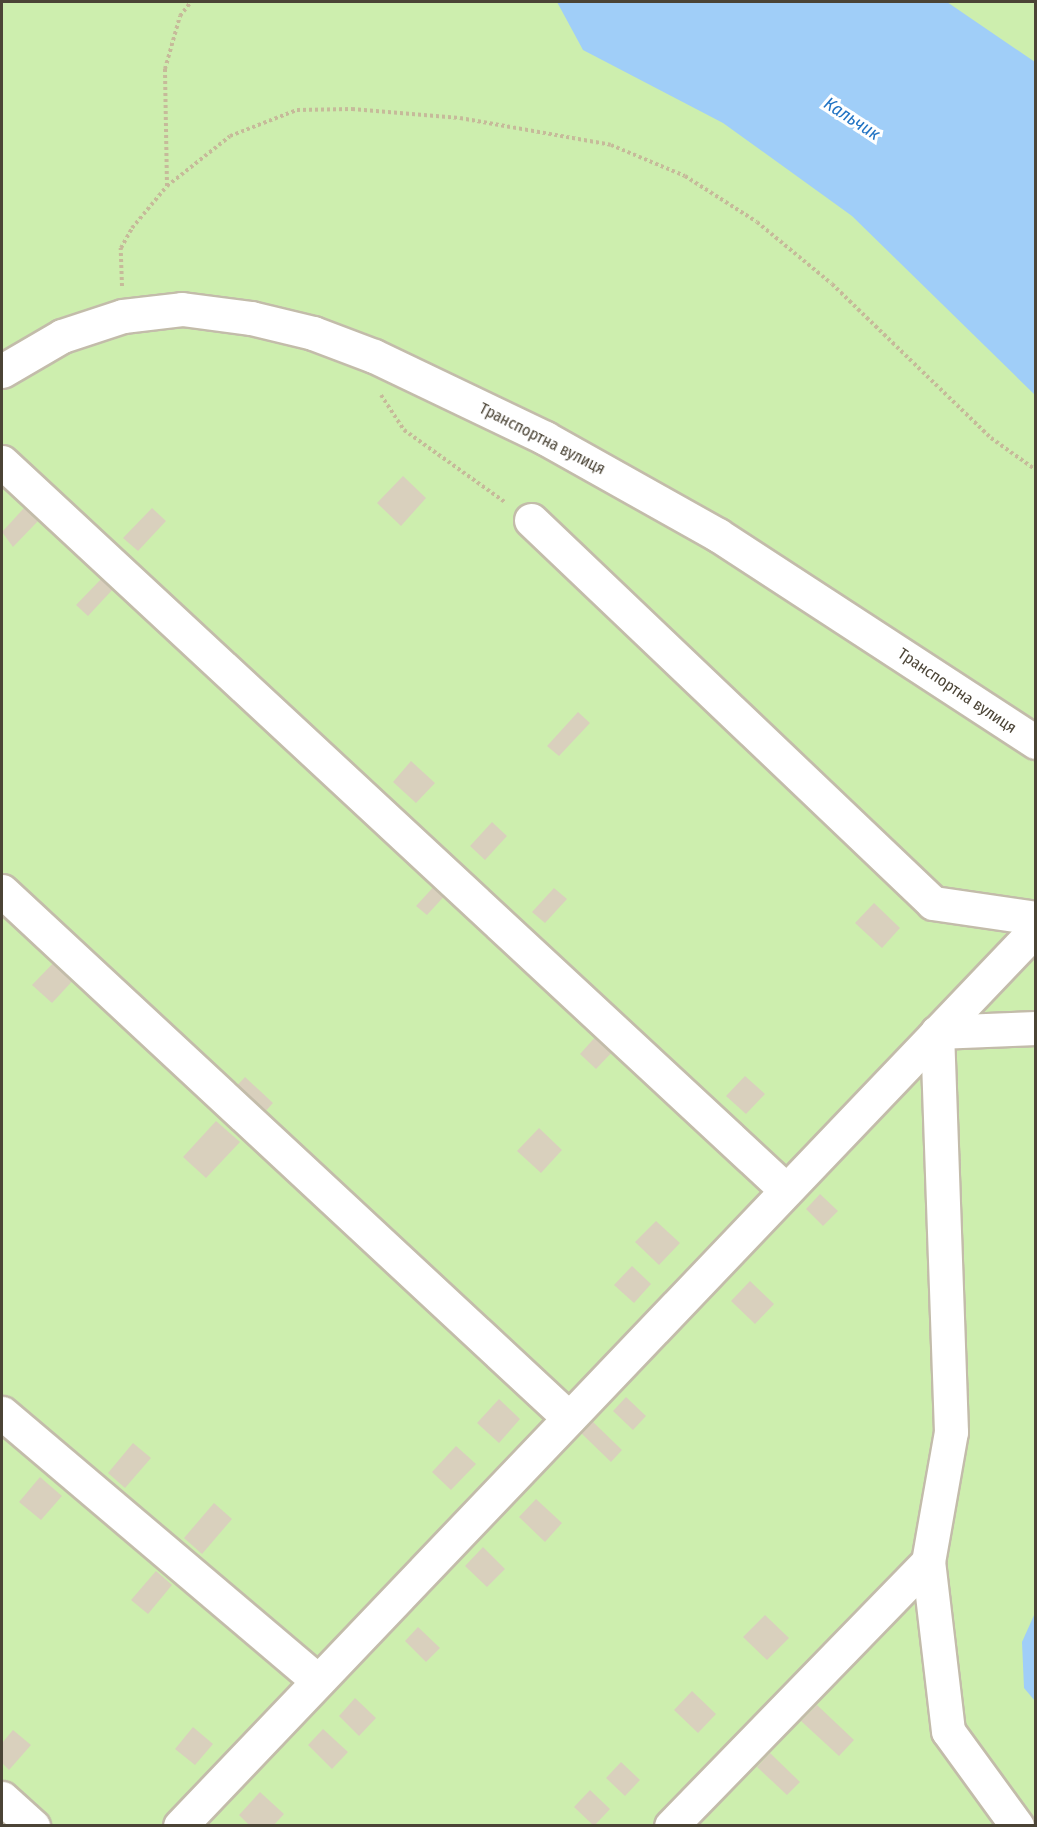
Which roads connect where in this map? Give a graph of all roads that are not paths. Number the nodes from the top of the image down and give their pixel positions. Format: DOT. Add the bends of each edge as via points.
graph roads {
  1 [pos="2,371"];
  2 [pos="2,462"];
  3 [pos="531,520"];
  4 [pos="1035,742"];
  5 [pos="2,891"];
  6 [pos="1035,918"];
  7 [pos="1035,929"];
  8 [pos="1035,1028"];
  9 [pos="937,1032"];
  10 [pos="786,1190"];
  11 [pos="2,1413"];
  12 [pos="569,1418"];
  13 [pos="928,1562"];
  14 [pos="318,1681"];
  15 [pos="2,1798"];
  16 [pos="33,1826"];
  17 [pos="180,1826"];
  18 [pos="670,1826"];
  19 [pos="1017,1826"];
  1 -- 4 [label="street, Транспортна вулиця" via="62,336 123,316 182,309 251,318 313,333 374,356 545,438 718,535"];
  2 -- 10 [label="street"];
  3 -- 6 [label="street" via="933,903"];
  5 -- 12 [label="street"];
  7 -- 9 [label="street"];
  8 -- 9 [label="street"];
  9 -- 10 [label="street"];
  9 -- 13 [label="street" via="951,1432"];
  10 -- 12 [label="street"];
  11 -- 14 [label="street"];
  12 -- 14 [label="street"];
  13 -- 18 [label="street"];
  13 -- 19 [label="street" via="948,1731"];
  14 -- 17 [label="street"];
  15 -- 16 [label="street"];
}
